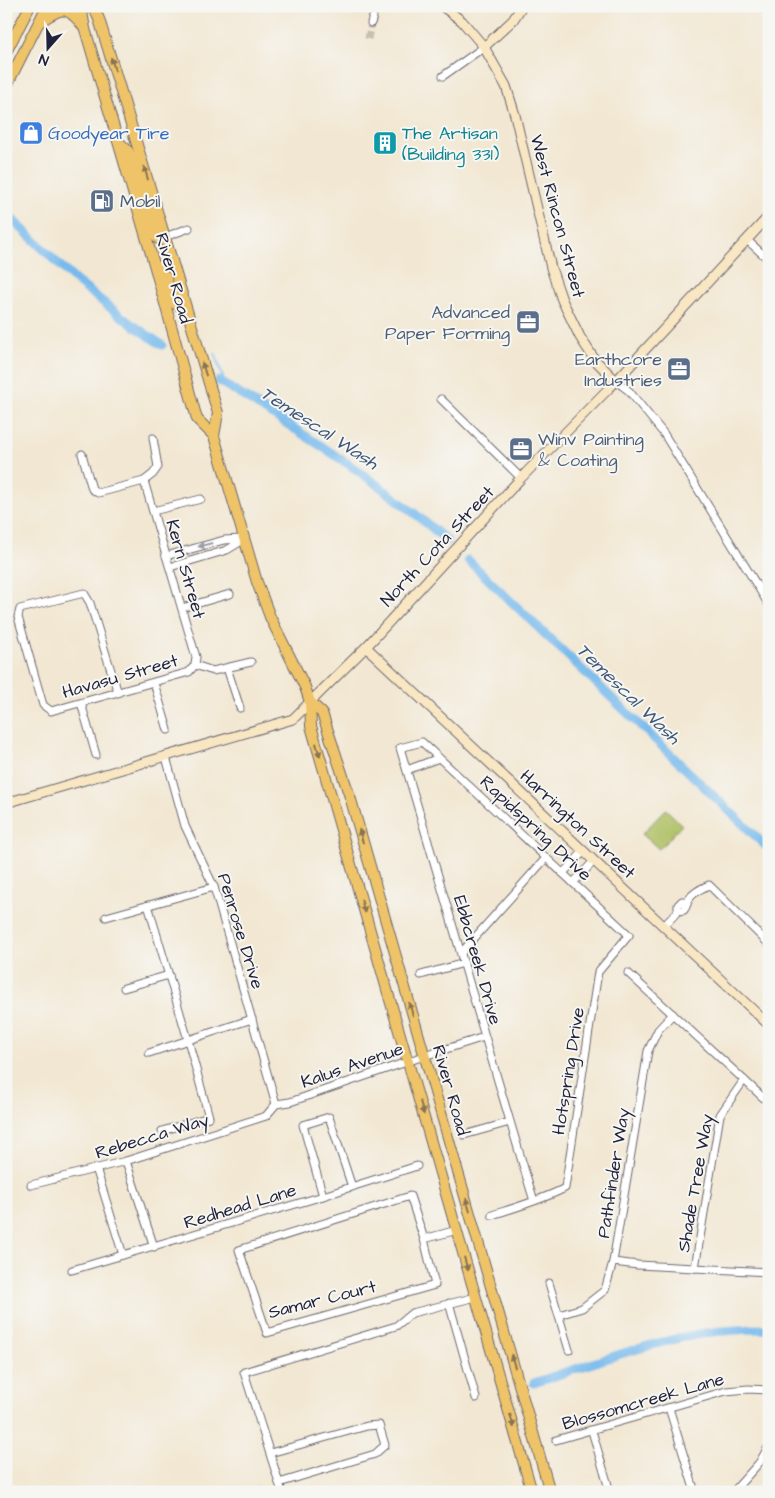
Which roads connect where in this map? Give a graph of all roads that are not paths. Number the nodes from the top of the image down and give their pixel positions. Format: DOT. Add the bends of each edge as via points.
graph roads {
  1 [pos="30,6"];
  2 [pos="47,6"];
  3 [pos="81,6"];
  4 [pos="95,6"];
  5 [pos="442,6"];
  6 [pos="522,6"];
  7 [pos="38,23"];
  8 [pos="85,29"];
  9 [pos="484,47"];
  10 [pos="6,52"];
  11 [pos="443,76"];
  12 [pos="6,87"];
  13 [pos="119,142"];
  14 [pos="769,216"];
  15 [pos="189,228"];
  16 [pos="165,237"];
  17 [pos="747,240"];
  18 [pos="769,260"];
  19 [pos="154,264"];
  20 [pos="184,307"];
  21 [pos="616,381"];
  22 [pos="441,399"];
  23 [pos="214,436"];
  24 [pos="153,438"];
  25 [pos="82,454"];
  26 [pos="521,478"];
  27 [pos="144,481"];
  28 [pos="201,499"];
  29 [pos="154,512"];
  30 [pos="245,539"];
  31 [pos="166,556"];
  32 [pos="170,567"];
  33 [pos="230,594"];
  34 [pos="769,605"];
  35 [pos="182,608"];
  36 [pos="366,647"];
  37 [pos="251,662"];
  38 [pos="195,665"];
  39 [pos="227,668"];
  40 [pos="154,682"];
  41 [pos="118,693"];
  42 [pos="310,702"];
  43 [pos="81,703"];
  44 [pos="240,708"];
  45 [pos="168,730"];
  46 [pos="422,742"];
  47 [pos="96,755"];
  48 [pos="166,757"];
  49 [pos="439,758"];
  50 [pos="407,770"];
  51 [pos="6,803"];
  52 [pos="584,851"];
  53 [pos="546,858"];
  54 [pos="594,861"];
  55 [pos="563,873"];
  56 [pos="573,883"];
  57 [pos="214,886"];
  58 [pos="148,905"];
  59 [pos="106,917"];
  60 [pos="664,926"];
  61 [pos="629,935"];
  62 [pos="769,944"];
  63 [pos="462,953"];
  64 [pos="464,963"];
  65 [pos="628,973"];
  66 [pos="169,975"];
  67 [pos="421,975"];
  68 [pos="124,988"];
  69 [pos="673,1014"];
  70 [pos="252,1019"];
  71 [pos="769,1025"];
  72 [pos="484,1037"];
  73 [pos="188,1040"];
  74 [pos="149,1053"];
  75 [pos="424,1056"];
  76 [pos="407,1062"];
  77 [pos="744,1080"];
  78 [pos="769,1103"];
  79 [pos="276,1104"];
  80 [pos="510,1122"];
  81 [pos="162,1131"];
  82 [pos="464,1135"];
  83 [pos="126,1161"];
  84 [pos="417,1166"];
  85 [pos="96,1168"];
  86 [pos="31,1185"];
  87 [pos="352,1187"];
  88 [pos="323,1196"];
  89 [pos="534,1202"];
  90 [pos="492,1215"];
  91 [pos="457,1230"];
  92 [pos="424,1239"];
  93 [pos="154,1247"];
  94 [pos="123,1255"];
  95 [pos="613,1262"];
  96 [pos="695,1268"];
  97 [pos="72,1270"];
  98 [pos="769,1272"];
  99 [pos="549,1283"];
  100 [pos="476,1297"];
  101 [pos="448,1303"];
  102 [pos="559,1315"];
  103 [pos="569,1350"];
  104 [pos="769,1390"];
  105 [pos="476,1398"];
  106 [pos="669,1408"];
  107 [pos="592,1431"];
  108 [pos="556,1440"];
  109 [pos="769,1446"];
  110 [pos="270,1453"];
  111 [pos="279,1483"];
  112 [pos="282,1492"];
  113 [pos="532,1492"];
  114 [pos="550,1492"];
  115 [pos="610,1492"];
  116 [pos="695,1492"];
  117 [pos="733,1492"];
  1 -- 10 [label="main road"];
  2 -- 7 [label="main road"];
  3 -- 8 [label="main road, River Road"];
  16 -- 4 [label="main road, River Road, one-way"];
  5 -- 9 [label="street, West Rincon Street" via="462,21"];
  6 -- 9 [label="street" via="513,20"];
  7 -- 8 [label="main road" via="56,10 65,10 73,14"];
  7 -- 12 [label="main road"];
  8 -- 13 [label="main road, River Road"];
  9 -- 11 [label="street"];
  9 -- 21 [label="street, West Rincon Street" via="506,86 515,115 551,268 562,300 595,360"];
  13 -- 16 [label="main road" via="131,157 156,237 160,240"];
  13 -- 19 [label="main road, River Road"];
  14 -- 17 [label="street, North Cota Street"];
  15 -- 16 [label="street"];
  16 -- 20 [label="main road, River Road"];
  17 -- 18 [label="street"];
  17 -- 21 [label="street, North Cota Street"];
  19 -- 20 [label="main road" via="165,276 175,304"];
  19 -- 23 [label="main road, River Road" via="198,418"];
  23 -- 20 [label="main road, River Road, one-way" via="218,413"];
  21 -- 26 [label="street, North Cota Street"];
  21 -- 34 [label="street, West Rincon Street" via="629,391 664,434"];
  22 -- 26 [label="street"];
  23 -- 30 [label="main road, River Road"];
  24 -- 27 [label="street" via="158,467"];
  25 -- 27 [label="street" via="92,488 98,493"];
  26 -- 36 [label="street, North Cota Street"];
  27 -- 29 [label="street, Kern Street"];
  28 -- 29 [label="street"];
  29 -- 31 [label="street, Kern Street"];
  30 -- 31 [label="street, one-way" via="224,540"];
  30 -- 32 [label="street" via="227,550"];
  30 -- 42 [label="main road, River Road" via="270,617"];
  31 -- 32 [label="street, Kern Street"];
  32 -- 35 [label="street, Kern Street"];
  33 -- 35 [label="street"];
  35 -- 38 [label="street, Kern Street" via="196,657"];
  36 -- 42 [label="street, North Cota Street"];
  36 -- 52 [label="street, Harrington Street"];
  37 -- 39 [label="street"];
  38 -- 39 [label="street" via="213,672"];
  38 -- 40 [label="street, Havasu Street" via="189,672"];
  39 -- 44 [label="street"];
  40 -- 41 [label="street, Havasu Street"];
  40 -- 45 [label="street"];
  41 -- 43 [label="street, Havasu Street"];
  41 -- 43 [label="street, Havasu Street" via="84,593 20,609 18,617 43,705 51,711"];
  42 -- 48 [label="street, North Cota Street" via="293,719"];
  75 -- 42 [label="main road, River Road, one-way" via="348,790 322,713"];
  42 -- 76 [label="main road, River Road, one-way" via="310,726"];
  43 -- 47 [label="street"];
  46 -- 49 [label="street, Rapidspring Drive"];
  46 -- 50 [label="street, Ebbcreek Drive" via="400,748"];
  48 -- 51 [label="street, North Cota Street"];
  48 -- 57 [label="street, Penrose Drive" via="186,826"];
  49 -- 50 [label="street"];
  49 -- 53 [label="street, Rapidspring Drive"];
  50 -- 63 [label="street, Ebbcreek Drive"];
  52 -- 54 [label="street, Harrington Street"];
  52 -- 55 [label="street"];
  53 -- 55 [label="street, Rapidspring Drive"];
  53 -- 63 [label="street"];
  54 -- 56 [label="street"];
  54 -- 60 [label="street, Harrington Street"];
  55 -- 56 [label="street, Rapidspring Drive"];
  56 -- 61 [label="street, Rapidspring Drive"];
  57 -- 58 [label="street"];
  57 -- 70 [label="street, Penrose Drive"];
  58 -- 59 [label="street"];
  58 -- 66 [label="street"];
  60 -- 62 [label="street" via="682,901 688,901 709,885"];
  60 -- 71 [label="street, Harrington Street"];
  61 -- 89 [label="street, Hotspring Drive" via="598,972 565,1188"];
  63 -- 64 [label="street, Ebbcreek Drive"];
  64 -- 67 [label="street"];
  64 -- 72 [label="street, Ebbcreek Drive"];
  65 -- 69 [label="street"];
  66 -- 68 [label="street"];
  66 -- 73 [label="street"];
  69 -- 77 [label="street"];
  69 -- 95 [label="street, Pathfinder Way" via="658,1030 648,1051"];
  70 -- 73 [label="street"];
  70 -- 79 [label="street, Penrose Drive"];
  72 -- 75 [label="street, Kalus Avenue"];
  72 -- 80 [label="street, Ebbcreek Drive"];
  73 -- 74 [label="street"];
  73 -- 81 [label="street" via="208,1117"];
  75 -- 76 [label="street, Kalus Avenue"];
  114 -- 75 [label="main road, River Road, one-way"];
  76 -- 79 [label="street, Kalus Avenue"];
  76 -- 91 [label="main road, River Road, one-way"];
  77 -- 78 [label="street"];
  77 -- 96 [label="street, Shade Tree Way" via="720,1115"];
  79 -- 83 [label="street, Rebecca Way" via="266,1116"];
  80 -- 82 [label="street"];
  80 -- 89 [label="street, Ebbcreek Drive"];
  83 -- 85 [label="street, Rebecca Way"];
  83 -- 93 [label="street"];
  84 -- 87 [label="street, Redhead Lane"];
  85 -- 86 [label="street, Rebecca Way"];
  85 -- 94 [label="street"];
  87 -- 88 [label="street, Redhead Lane"];
  87 -- 88 [label="street" via="328,1117 303,1126"];
  88 -- 93 [label="street, Redhead Lane"];
  89 -- 90 [label="street"];
  91 -- 92 [label="street"];
  91 -- 100 [label="main road, River Road, one-way"];
  92 -- 92 [label="street, Samar Court" via="410,1196 239,1250 266,1332 435,1285"];
  93 -- 94 [label="street, Redhead Lane"];
  94 -- 97 [label="street, Redhead Lane"];
  95 -- 96 [label="street"];
  95 -- 102 [label="street, Pathfinder Way" via="605,1290 582,1308"];
  96 -- 98 [label="street"];
  99 -- 102 [label="street"];
  100 -- 101 [label="street"];
  100 -- 113 [label="main road, River Road, one-way"];
  101 -- 105 [label="street"];
  101 -- 110 [label="street" via="412,1313 396,1326 244,1372"];
  102 -- 103 [label="street"];
  104 -- 106 [label="street, Blossomcreek Lane" via="726,1391"];
  106 -- 107 [label="street, Blossomcreek Lane"];
  106 -- 116 [label="street"];
  107 -- 108 [label="street, Blossomcreek Lane"];
  107 -- 115 [label="street"];
  109 -- 117 [label="street" via="759,1463"];
  110 -- 111 [label="street"];
  110 -- 111 [label="street" via="379,1425 385,1445 375,1454"];
  111 -- 112 [label="street"];
}
